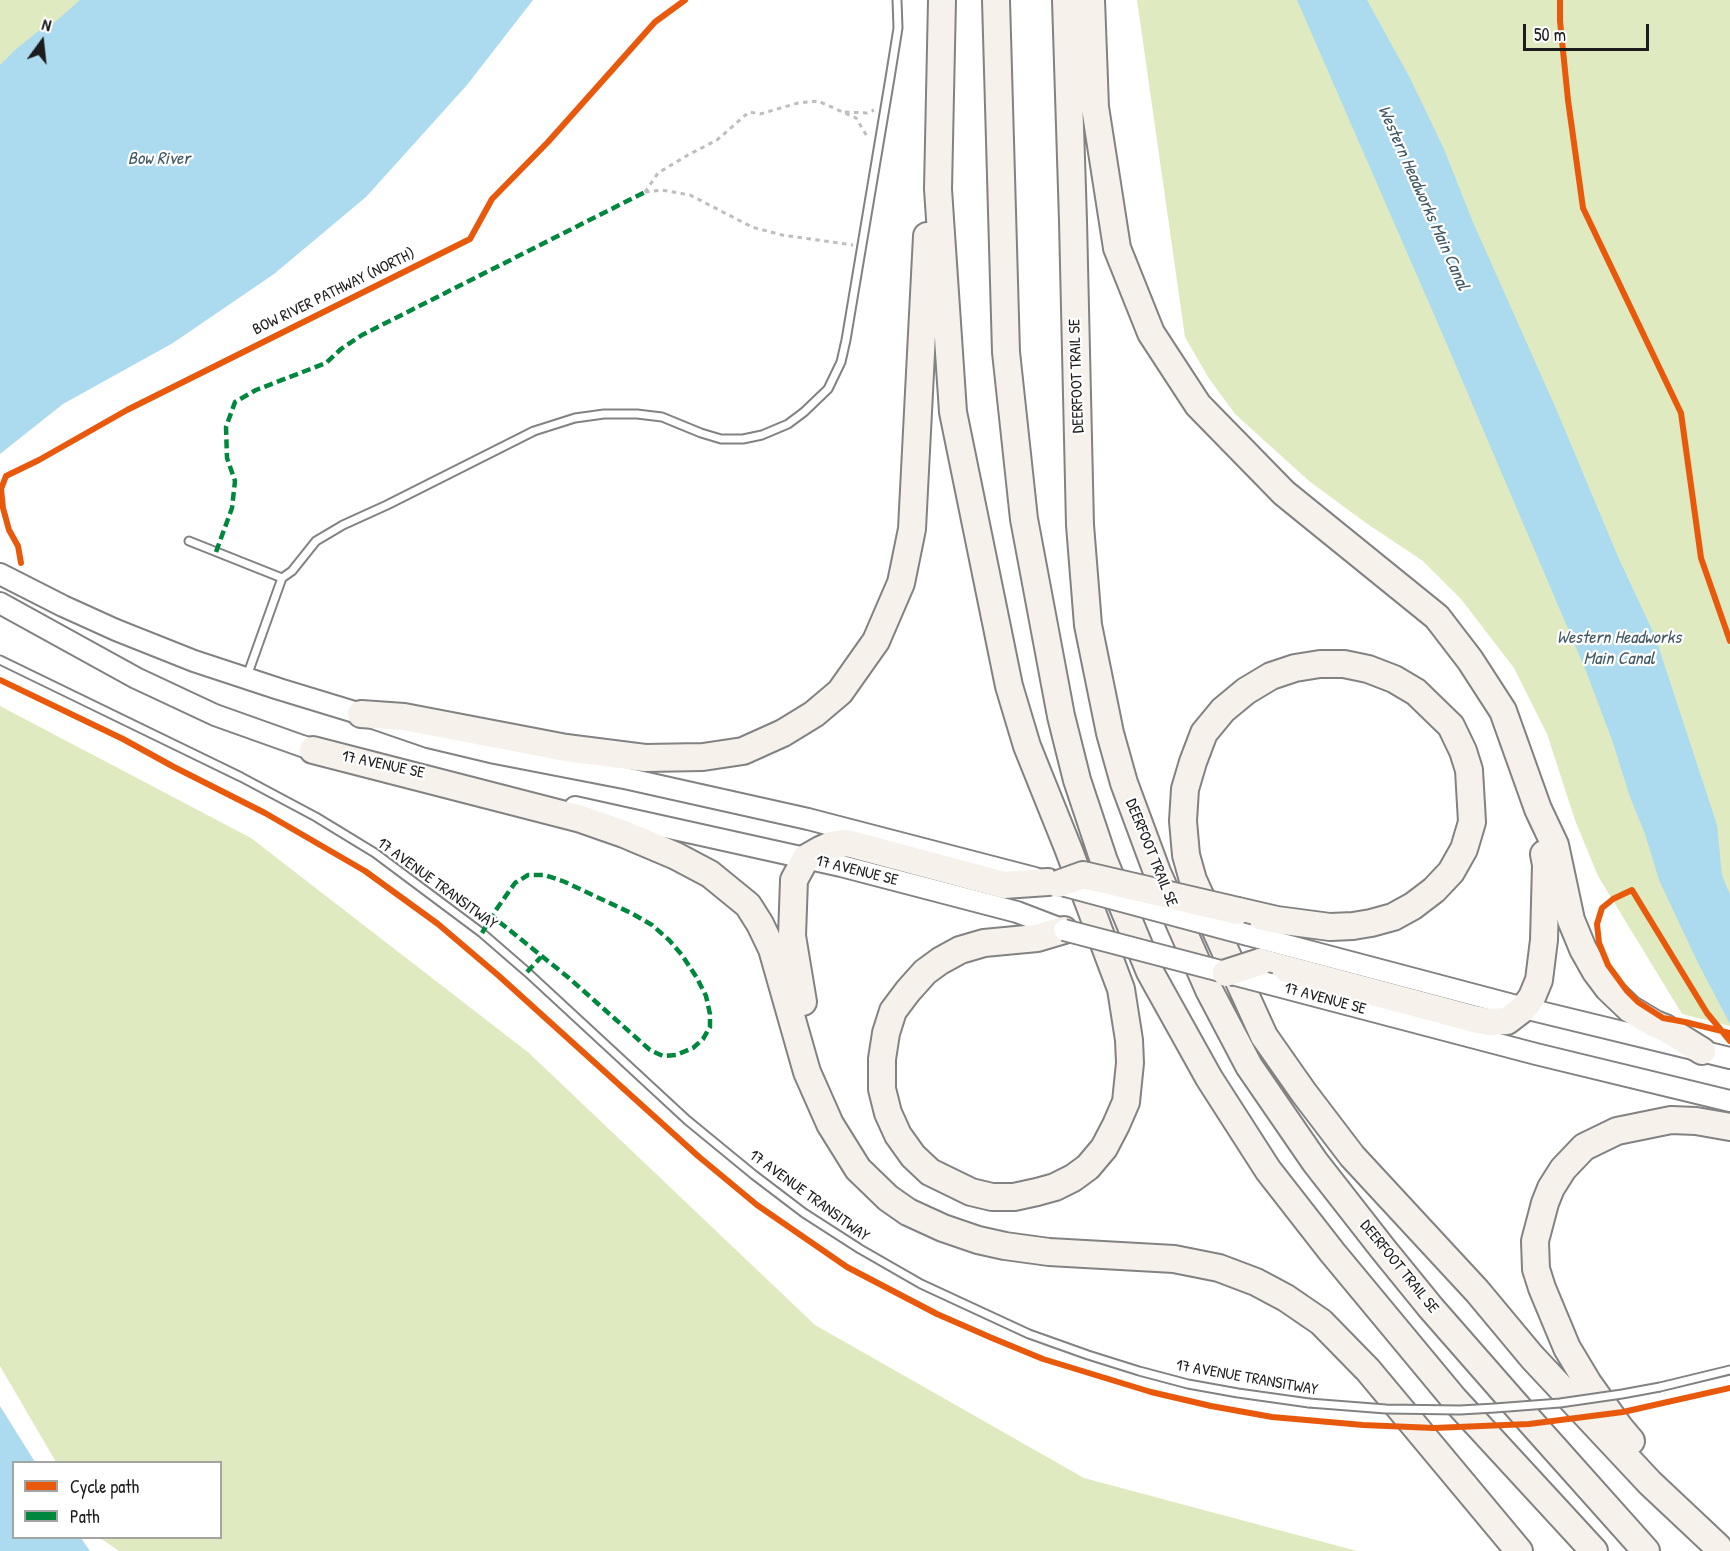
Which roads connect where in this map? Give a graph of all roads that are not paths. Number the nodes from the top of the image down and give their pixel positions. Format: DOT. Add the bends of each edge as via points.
graph roads {
  1 [pos="897,0"];
  2 [pos="942,0"];
  3 [pos="996,0"];
  4 [pos="1066,0"];
  5 [pos="1091,0"];
  6 [pos="938,189"];
  7 [pos="189,541"];
  8 [pos="0,574"];
  9 [pos="282,578"];
  10 [pos="0,603"];
  11 [pos="0,660"];
  12 [pos="246,678"];
  13 [pos="360,714"];
  14 [pos="313,750"];
  15 [pos="1538,809"];
  16 [pos="806,858"];
  17 [pos="1053,883"];
  18 [pos="1064,930"];
  19 [pos="1226,973"];
  20 [pos="1265,973"];
  21 [pos="1524,1008"];
  22 [pos="1702,1051"];
  23 [pos="1730,1058"];
  24 [pos="1730,1101"];
  25 [pos="830,1124"];
  26 [pos="1730,1127"];
  27 [pos="1730,1371"];
  28 [pos="1719,1549"];
  29 [pos="1519,1551"];
  30 [pos="1594,1551"];
  31 [pos="1646,1551"];
  1 -- 9 [label="lane" via="898,28 887,100 841,362 828,389 804,412 788,424 743,439 721,439 662,417 637,414 604,414 554,424 343,525 316,541"];
  2 -- 6 [label="highway"];
  3 -- 30 [label="highway" via="1006,352 1024,519 1061,716 1104,861 1150,972 1209,1078 1268,1170 1454,1399"];
  4 -- 31 [label="highway, DEERFOOT TRAIL SE" via="1080,525 1088,625 1124,783 1157,872 1209,990 1249,1066 1315,1162 1431,1308"];
  5 -- 15 [label="highway" via="1095,107 1117,248 1151,333 1198,405 1284,493 1437,617 1503,711"];
  6 -- 13 [label="highway" via="928,224 912,530 901,583 876,641 840,692 783,733 742,751 704,757 645,758 566,748 404,717"];
  6 -- 18 [label="highway" via="953,412 1009,686 1027,746 1120,989 1130,1040 1126,1102 1104,1148 1088,1167 1055,1187 1014,1197 971,1192 930,1172 913,1156 888,1113 882,1089 882,1059 893,1011 925,972 960,950"];
  7 -- 9 [label="lane"];
  8 -- 12 [label="main road" via="116,630"];
  9 -- 12 [label="lane"];
  10 -- 14 [label="main road, 17 AVENUE SE" via="136,678 215,715"];
  11 -- 27 [label="lane, 17 AVENUE TRANSITWAY, bridge" via="242,777 375,853 482,933 687,1120 804,1213 921,1284 1029,1334 1129,1368 1198,1386 1309,1403 1386,1409 1496,1408 1571,1401"];
  12 -- 13 [label="main road"];
  13 -- 17 [label="main road" via="450,743 796,816"];
  14 -- 16 [label="main road, 17 AVENUE SE"];
  14 -- 25 [label="highway" via="581,819 676,856 710,874 748,905 760,924 772,949 807,1072"];
  15 -- 21 [label="highway" via="1546,865 1544,940 1539,980"];
  15 -- 22 [label="highway" via="1555,845 1571,920 1596,972 1630,1009"];
  16 -- 17 [label="highway" via="831,845 847,843 1004,885"];
  16 -- 18 [label="main road, 17 AVENUE SE" via="1017,912"];
  16 -- 25 [label="highway" via="794,880 792,936 798,983"];
  17 -- 21 [label="main road, bridge"];
  17 -- 28 [label="highway, bridge" via="1083,875 1238,911 1304,925 1353,926 1393,917 1434,890 1450,872 1464,849 1472,822 1469,770 1463,751 1451,726 1436,710 1394,679 1344,664 1296,668 1271,676 1246,691 1204,733 1185,789 1183,821 1193,880 1264,1036 1352,1156 1477,1291 1539,1365 1650,1483"];
  18 -- 19 [label="main road, 17 AVENUE SE, bridge"];
  19 -- 20 [label="highway, bridge"];
  20 -- 21 [label="highway" via="1474,1020 1507,1021"];
  20 -- 24 [label="main road, 17 AVENUE SE" via="1525,1051"];
  21 -- 22 [label="main road"];
  22 -- 23 [label="main road"];
  25 -- 29 [label="highway" via="858,1168 888,1198 943,1228 1005,1246 1174,1259 1219,1268 1286,1298 1321,1322 1368,1370"];
  26 -- 28 [label="highway" via="1671,1120 1617,1131 1584,1148 1551,1188 1535,1241 1536,1269 1567,1348 1620,1428"];
}
